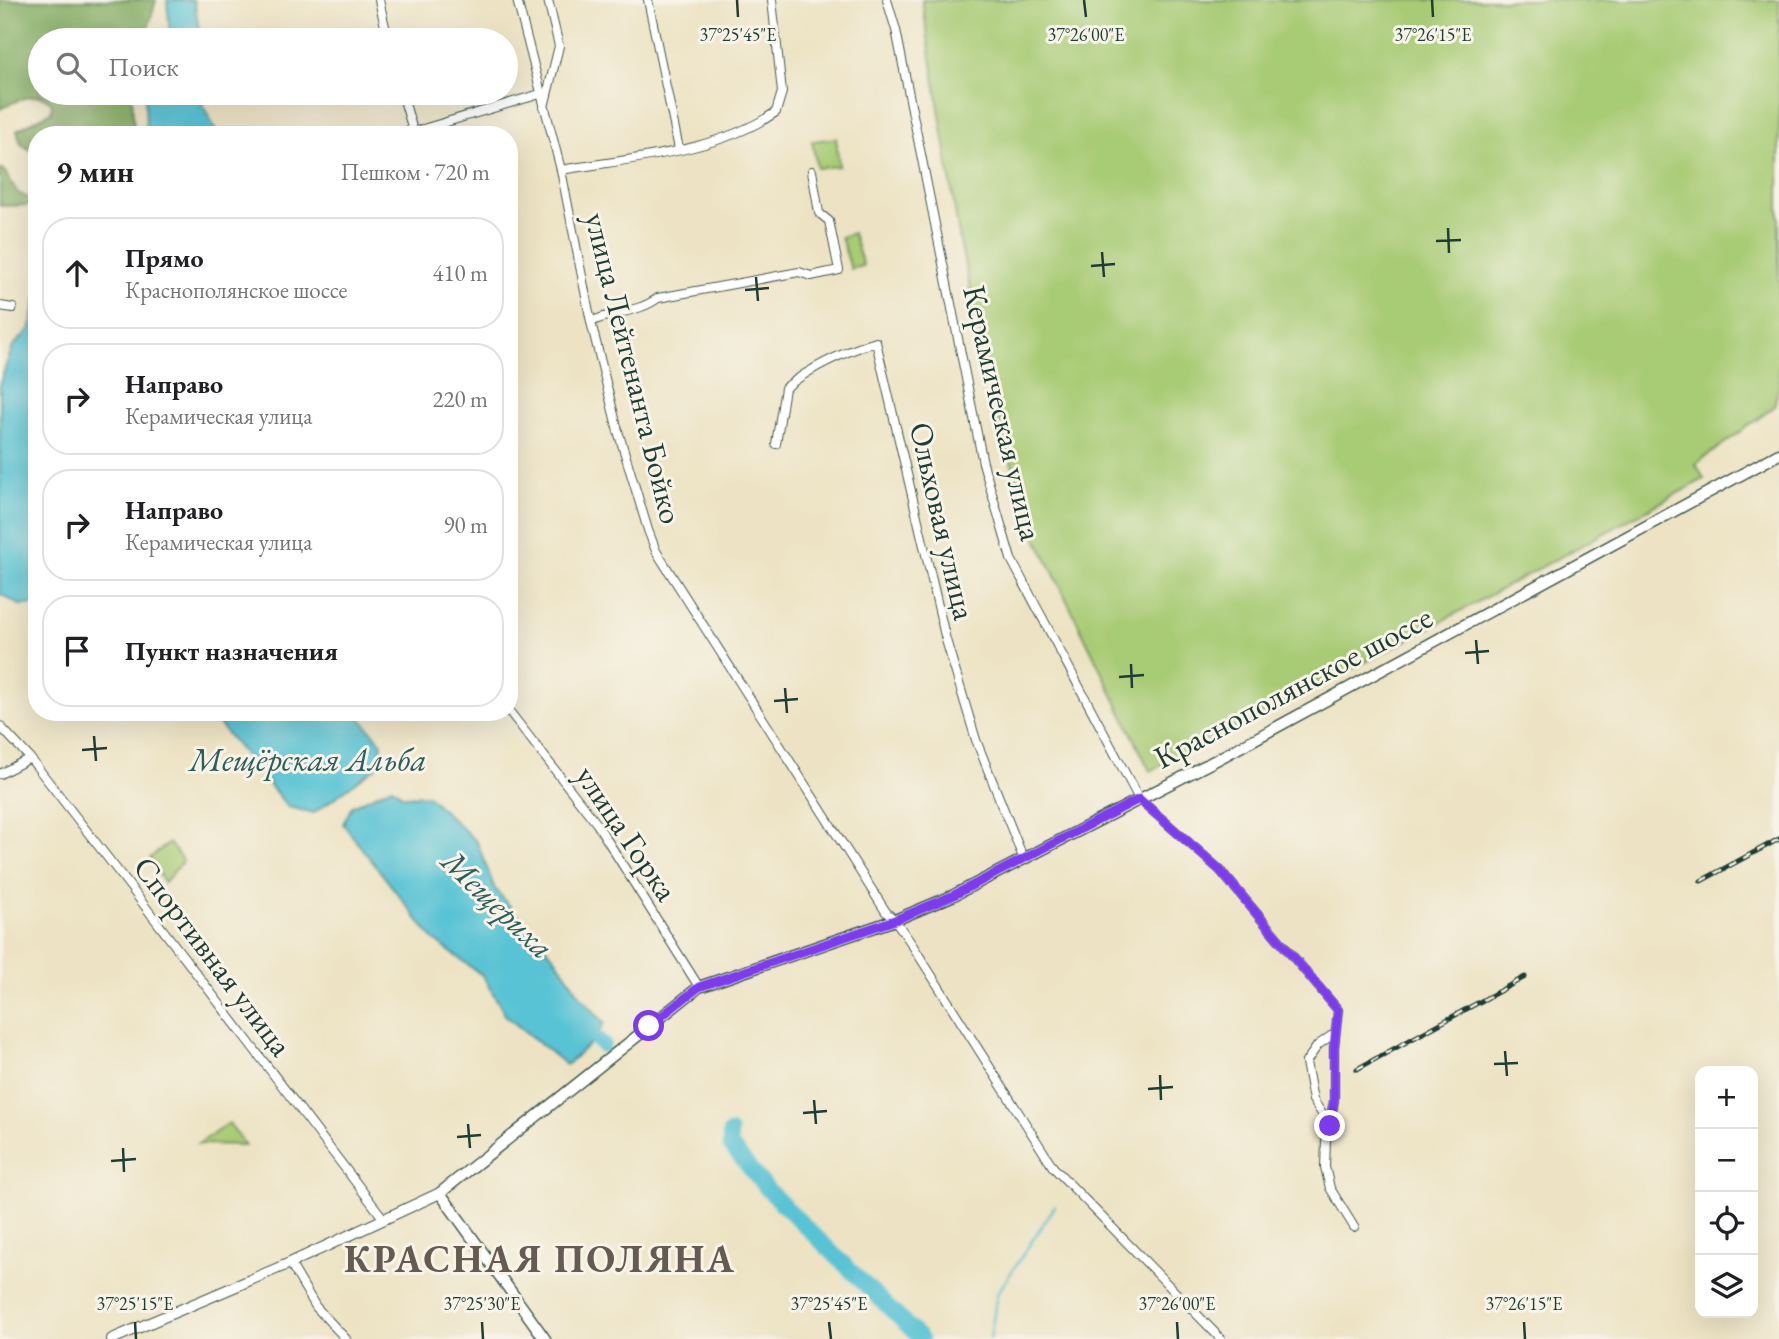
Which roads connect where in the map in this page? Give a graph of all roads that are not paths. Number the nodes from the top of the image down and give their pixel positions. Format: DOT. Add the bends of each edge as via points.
graph roads {
  1 [pos="379,0"];
  2 [pos="517,0"];
  3 [pos="548,0"];
  4 [pos="648,0"];
  5 [pos="887,0"];
  6 [pos="776,1"];
  7 [pos="385,28"];
  8 [pos="540,94"];
  9 [pos="518,101"];
  10 [pos="405,105"];
  11 [pos="504,105"];
  12 [pos="544,107"];
  13 [pos="411,126"];
  14 [pos="436,126"];
  15 [pos="679,149"];
  16 [pos="561,170"];
  17 [pos="812,171"];
  18 [pos="0,306"];
  19 [pos="13,308"];
  20 [pos="591,322"];
  21 [pos="776,444"];
  22 [pos="1779,454"];
  23 [pos="517,721"];
  24 [pos="0,726"];
  25 [pos="30,758"];
  26 [pos="0,774"];
  27 [pos="1139,799"];
  28 [pos="1024,860"];
  29 [pos="895,920"];
  30 [pos="699,987"];
  31 [pos="1335,1033"];
  32 [pos="1330,1126"];
  33 [pos="440,1193"];
  34 [pos="383,1218"];
  35 [pos="1354,1227"];
  36 [pos="290,1263"];
  37 [pos="112,1339"];
  38 [pos="346,1339"];
  39 [pos="545,1339"];
  40 [pos="1221,1339"];
  1 -- 7 [label="street"];
  2 -- 8 [label="street, улица Лейтенанта Бойко"];
  3 -- 12 [label="street" via="559,46"];
  4 -- 15 [label="street"];
  5 -- 27 [label="street, Керамическая улица" via="983,463 1011,559"];
  6 -- 15 [label="street" via="782,92 776,112 761,122"];
  8 -- 9 [label="street"];
  8 -- 12 [label="street, улица Лейтенанта Бойко"];
  10 -- 13 [label="street"];
  11 -- 14 [label="street"];
  12 -- 16 [label="street, улица Лейтенанта Бойко"];
  15 -- 16 [label="street"];
  16 -- 20 [label="street, улица Лейтенанта Бойко"];
  17 -- 20 [label="street" via="819,213 828,221 839,270 811,276 799,272 658,298 645,308"];
  18 -- 19 [label="street"];
  20 -- 29 [label="street, улица Лейтенанта Бойко" via="618,431 656,551"];
  21 -- 28 [label="street, Ольховая улица" via="785,388 816,367 876,342 946,639 976,740"];
  22 -- 27 [label="main road, Краснополянское шоссе"];
  23 -- 30 [label="street, улица Горка" via="597,824"];
  24 -- 25 [label="street, Спортивная улица"];
  25 -- 26 [label="street"];
  25 -- 34 [label="street, Спортивная улица"];
  27 -- 28 [label="main road, Краснополянское шоссе"];
  27 -- 31 [label="street, Керамическая улица" via="1220,870 1335,1004 1340,1015"];
  28 -- 29 [label="main road, Краснополянское шоссе"];
  29 -- 30 [label="main road, Краснополянское шоссе"];
  29 -- 40 [label="street, улица Лейтенанта Бойко" via="1053,1167"];
  30 -- 33 [label="main road, Краснополянское шоссе"];
  31 -- 32 [label="street, Керамическая улица"];
  31 -- 32 [label="street" via="1318,1045 1306,1062 1313,1100"];
  32 -- 35 [label="street, Керамическая улица" via="1325,1150 1328,1182"];
  33 -- 34 [label="street"];
  33 -- 39 [label="main road"];
  34 -- 36 [label="street"];
  36 -- 37 [label="street"];
  36 -- 38 [label="street" via="316,1307"];
}
